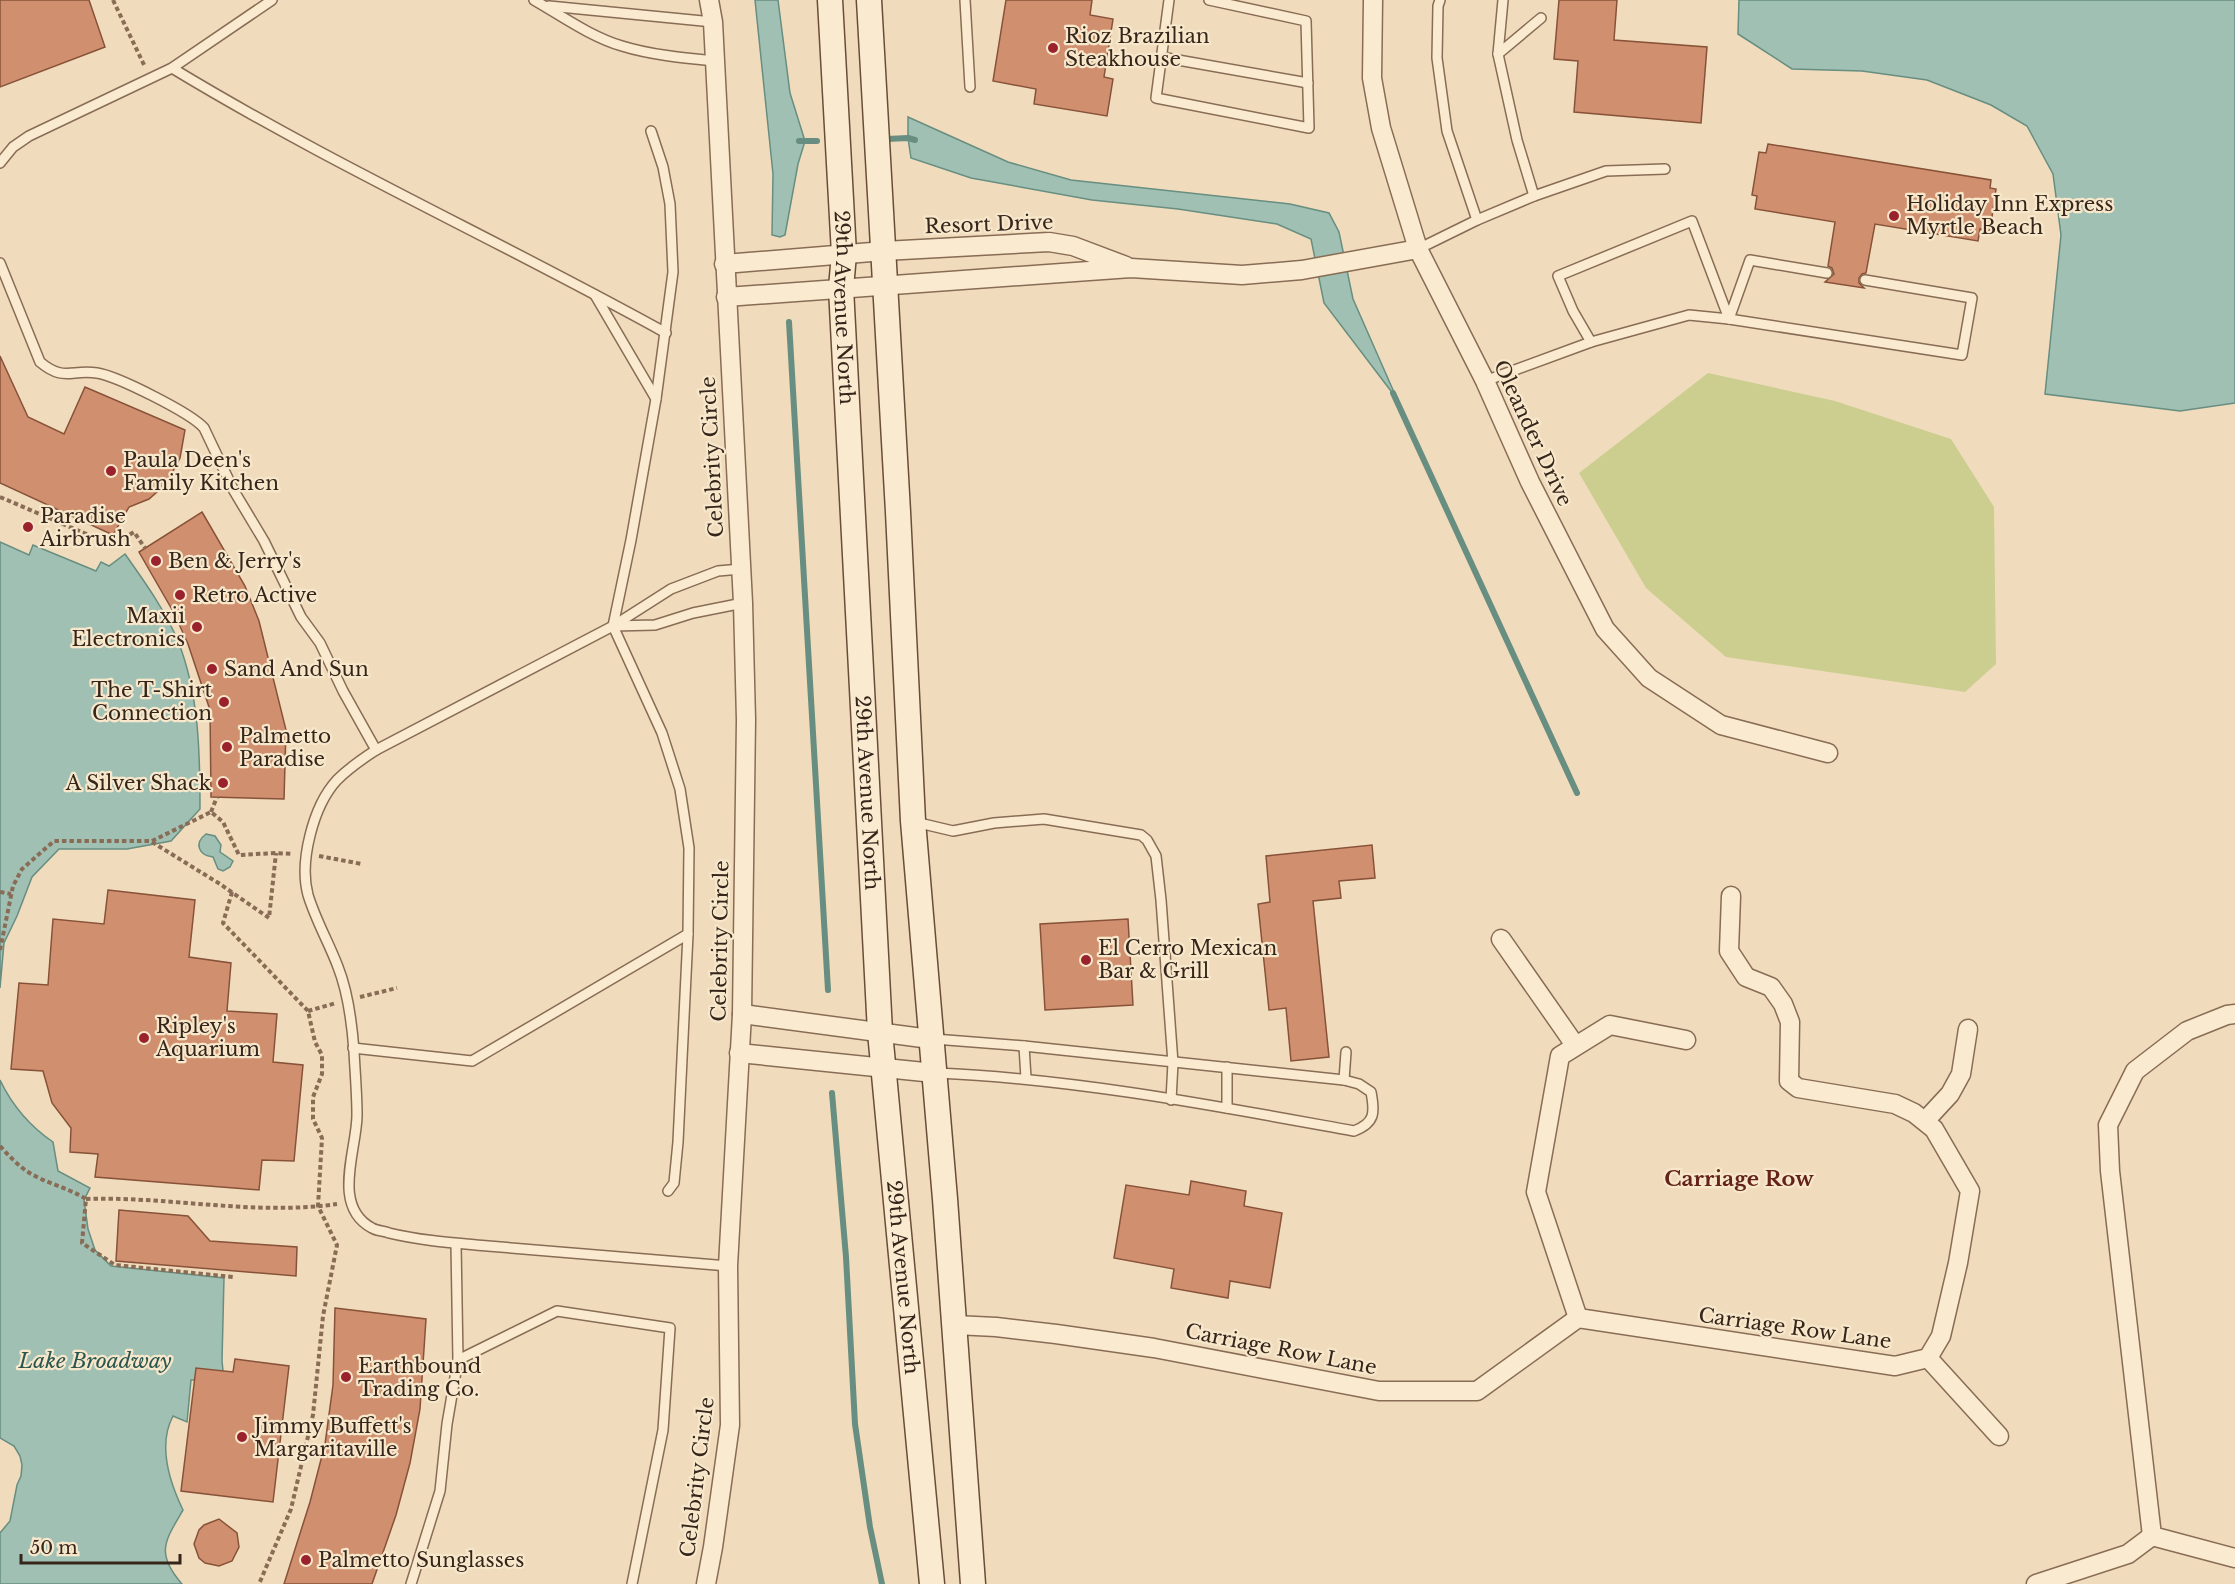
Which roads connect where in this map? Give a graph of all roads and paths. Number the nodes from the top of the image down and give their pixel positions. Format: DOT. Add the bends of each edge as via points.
graph roads {
  1 [pos="113,0"];
  2 [pos="272,0"];
  3 [pos="534,0"];
  4 [pos="709,0"];
  5 [pos="830,0"];
  6 [pos="869,0"];
  7 [pos="965,0"];
  8 [pos="1169,0"];
  9 [pos="1209,0"];
  10 [pos="1372,0"];
  11 [pos="1440,0"];
  12 [pos="1503,0"];
  13 [pos="543,5"];
  14 [pos="1541,18"];
  15 [pos="713,22"];
  16 [pos="1498,54"];
  17 [pos="1161,57"];
  18 [pos="715,60"];
  19 [pos="172,68"];
  20 [pos="151,78"];
  21 [pos="1308,83"];
  22 [pos="970,87"];
  23 [pos="651,131"];
  24 [pos="0,163"];
  25 [pos="1665,169"];
  26 [pos="1534,196"];
  27 [pos="1477,220"];
  28 [pos="1418,249"];
  29 [pos="884,251"];
  30 [pos="844,254"];
  31 [pos="0,263"];
  32 [pos="724,264"];
  33 [pos="1131,267"];
  34 [pos="1827,273"];
  35 [pos="1865,280"];
  36 [pos="885,284"];
  37 [pos="841,288"];
  38 [pos="593,293"];
  39 [pos="726,297"];
  40 [pos="1729,319"];
  41 [pos="666,333"];
  42 [pos="1591,342"];
  43 [pos="1485,381"];
  44 [pos="656,399"];
  45 [pos="0,497"];
  46 [pos="145,548"];
  47 [pos="741,570"];
  48 [pos="743,603"];
  49 [pos="613,626"];
  50 [pos="376,750"];
  51 [pos="1828,753"];
  52 [pos="217,797"];
  53 [pos="211,812"];
  54 [pos="913,821"];
  55 [pos="152,841"];
  56 [pos="276,852"];
  57 [pos="306,855"];
  58 [pos="362,864"];
  59 [pos="0,892"];
  60 [pos="232,892"];
  61 [pos="11,894"];
  62 [pos="1731,896"];
  63 [pos="688,934"];
  64 [pos="1501,939"];
  65 [pos="1,942"];
  66 [pos="0,950"];
  67 [pos="742,1014"];
  68 [pos="2235,1014"];
  69 [pos="1968,1029"];
  70 [pos="880,1032"];
  71 [pos="930,1038"];
  72 [pos="1686,1040"];
  73 [pos="1575,1045"];
  74 [pos="1024,1046"];
  75 [pos="353,1048"];
  76 [pos="1346,1052"];
  77 [pos="739,1053"];
  78 [pos="1173,1063"];
  79 [pos="883,1067"];
  80 [pos="1227,1067"];
  81 [pos="934,1072"];
  82 [pos="1026,1078"];
  83 [pos="1344,1080"];
  84 [pos="1171,1100"];
  85 [pos="1227,1108"];
  86 [pos="1925,1121"];
  87 [pos="0,1146"];
  88 [pos="668,1191"];
  89 [pos="86,1199"];
  90 [pos="349,1202"];
  91 [pos="318,1206"];
  92 [pos="456,1244"];
  93 [pos="728,1266"];
  94 [pos="233,1277"];
  95 [pos="1578,1318"];
  96 [pos="955,1325"];
  97 [pos="1928,1358"];
  98 [pos="458,1360"];
  99 [pos="1999,1436"];
  100 [pos="2151,1536"];
  101 [pos="2235,1558"];
  102 [pos="259,1584"];
  103 [pos="411,1584"];
  104 [pos="632,1584"];
  105 [pos="706,1584"];
  106 [pos="932,1584"];
  107 [pos="973,1584"];
  108 [pos="2036,1584"];
  1 -- 20 [label="path"];
  2 -- 19 [label="lane"];
  3 -- 13 [label="lane"];
  4 -- 15 [label="street, Celebrity Circle"];
  5 -- 30 [label="main road, 29th Avenue North"];
  6 -- 29 [label="main road, 29th Avenue North"];
  7 -- 22 [label="lane"];
  8 -- 17 [label="lane"];
  9 -- 21 [label="lane" via="1306,21"];
  10 -- 28 [label="street, Oleander Drive" via="1372,78 1381,128"];
  11 -- 27 [label="lane" via="1437,58 1448,131"];
  12 -- 16 [label="lane"];
  13 -- 15 [label="lane"];
  13 -- 18 [label="lane" via="621,46"];
  14 -- 16 [label="lane"];
  15 -- 18 [label="street, Celebrity Circle"];
  16 -- 26 [label="lane"];
  17 -- 21 [label="lane"];
  17 -- 21 [label="lane" via="1156,98 1309,128"];
  18 -- 32 [label="street, Celebrity Circle"];
  19 -- 20 [label="lane"];
  19 -- 38 [label="lane" via="358,172"];
  20 -- 24 [label="lane" via="29,136"];
  23 -- 41 [label="lane" via="670,204 673,272"];
  25 -- 26 [label="lane" via="1606,171"];
  26 -- 27 [label="lane"];
  27 -- 28 [label="lane"];
  28 -- 33 [label="street, Resort Drive" via="1302,270 1242,275"];
  28 -- 43 [label="street, Oleander Drive"];
  29 -- 30 [label="street, Resort Drive"];
  29 -- 33 [label="street, Resort Drive" via="1049,242 1073,246"];
  29 -- 36 [label="main road, 29th Avenue North"];
  30 -- 32 [label="street"];
  30 -- 37 [label="main road, 29th Avenue North"];
  31 -- 50 [label="lane" via="40,362 50,371 62,375 96,373 198,420"];
  32 -- 39 [label="street, Celebrity Circle"];
  33 -- 36 [label="street, Resort Drive"];
  34 -- 40 [label="lane" via="1750,260"];
  35 -- 40 [label="lane" via="1972,298 1962,355"];
  36 -- 37 [label="street, Resort Drive"];
  36 -- 54 [label="main road, 29th Avenue North"];
  37 -- 39 [label="street"];
  37 -- 70 [label="main road, 29th Avenue North"];
  38 -- 41 [label="lane"];
  38 -- 44 [label="lane"];
  39 -- 47 [label="street, Celebrity Circle"];
  40 -- 42 [label="lane" via="1689,315"];
  40 -- 42 [label="lane" via="1692,221 1558,276"];
  41 -- 44 [label="lane"];
  42 -- 43 [label="lane"];
  43 -- 51 [label="street, Oleander Drive" via="1530,482 1605,629 1649,678 1721,725"];
  44 -- 49 [label="lane"];
  45 -- 46 [label="path" via="112,545 134,532"];
  47 -- 48 [label="street, Celebrity Circle"];
  47 -- 49 [label="lane" via="718,572 671,589"];
  48 -- 49 [label="lane" via="655,625"];
  48 -- 67 [label="street, Celebrity Circle" via="746,720"];
  49 -- 50 [label="lane"];
  49 -- 63 [label="lane" via="662,733 680,789 689,848"];
  50 -- 57 [label="lane" via="335,782 308,840"];
  52 -- 53 [label="path"];
  53 -- 55 [label="path"];
  53 -- 56 [label="path" via="223,822 239,855"];
  54 -- 71 [label="main road, 29th Avenue North"];
  54 -- 78 [label="lane" via="953,831 1044,819 1142,835 1156,856"];
  55 -- 60 [label="path"];
  55 -- 61 [label="path" via="54,841 22,869"];
  56 -- 57 [label="path"];
  56 -- 60 [label="path" via="269,918"];
  57 -- 58 [label="path"];
  57 -- 75 [label="lane" via="308,894 339,968"];
  59 -- 61 [label="path"];
  60 -- 91 [label="path" via="223,923 308,1011 322,1055 322,1074 313,1097 313,1119 322,1137"];
  61 -- 65 [label="path"];
  62 -- 86 [label="street" via="1729,951 1746,977 1771,987 1790,1022 1789,1081 1798,1088 1895,1104"];
  63 -- 75 [label="lane" via="472,1061"];
  63 -- 88 [label="lane" via="677,1153 674,1183"];
  64 -- 73 [label="street"];
  65 -- 66 [label="path"];
  67 -- 70 [label="street"];
  67 -- 77 [label="street, Celebrity Circle"];
  68 -- 100 [label="street" via="2187,1031 2135,1071 2108,1125"];
  69 -- 86 [label="street" via="1961,1074 1950,1094"];
  70 -- 71 [label="street"];
  70 -- 79 [label="main road, 29th Avenue North"];
  71 -- 74 [label="lane"];
  71 -- 81 [label="main road, 29th Avenue North"];
  72 -- 73 [label="street" via="1610,1025"];
  73 -- 95 [label="street" via="1560,1056 1536,1192"];
  74 -- 78 [label="lane"];
  74 -- 82 [label="lane"];
  75 -- 90 [label="lane" via="357,1116 349,1168"];
  76 -- 83 [label="lane"];
  77 -- 79 [label="street"];
  77 -- 93 [label="street, Celebrity Circle"];
  78 -- 80 [label="lane"];
  78 -- 84 [label="lane"];
  79 -- 81 [label="street"];
  79 -- 106 [label="main road, 29th Avenue North"];
  80 -- 83 [label="lane"];
  80 -- 85 [label="lane"];
  81 -- 82 [label="lane"];
  81 -- 96 [label="main road, 29th Avenue North"];
  82 -- 84 [label="lane"];
  83 -- 85 [label="lane" via="1371,1092 1374,1106 1366,1126 1354,1131"];
  84 -- 85 [label="lane"];
  86 -- 97 [label="street" via="1934,1129 1970,1191 1941,1336"];
  87 -- 89 [label="path" via="38,1178"];
  89 -- 91 [label="path" via="239,1208"];
  89 -- 94 [label="path" via="82,1243 115,1265"];
  90 -- 91 [label="path"];
  90 -- 92 [label="lane" via="372,1229"];
  91 -- 102 [label="path" via="337,1245 323,1316 313,1414 291,1509"];
  92 -- 93 [label="lane"];
  92 -- 98 [label="lane"];
  93 -- 105 [label="street, Celebrity Circle" via="730,1425"];
  95 -- 96 [label="street, Carriage Row Lane" via="1477,1391 1379,1391 1154,1348"];
  95 -- 97 [label="street, Carriage Row Lane" via="1895,1366"];
  96 -- 107 [label="main road, 29th Avenue North"];
  97 -- 99 [label="street"];
  98 -- 103 [label="lane" via="440,1491"];
  98 -- 104 [label="lane" via="556,1311 670,1328 663,1430"];
  100 -- 101 [label="street"];
  100 -- 108 [label="street" via="2128,1554"];
}
